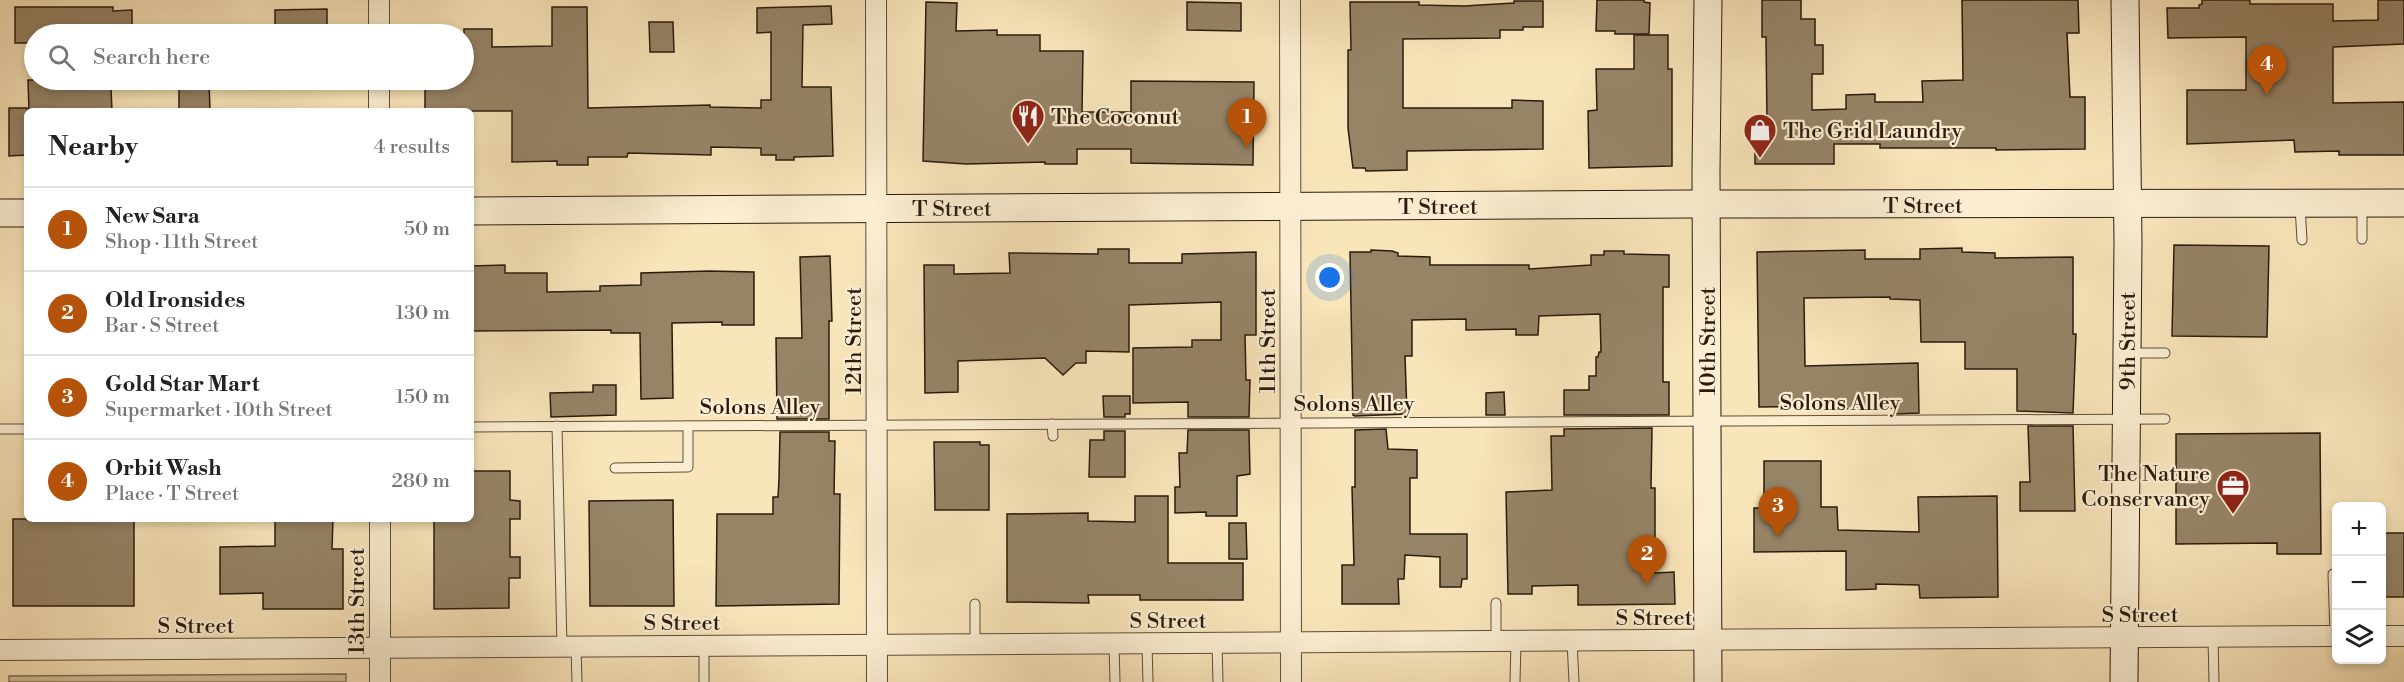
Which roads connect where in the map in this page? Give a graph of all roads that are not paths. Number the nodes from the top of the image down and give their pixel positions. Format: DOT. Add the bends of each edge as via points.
graph roads {
  1 [pos="379,0"];
  2 [pos="876,0"];
  3 [pos="1290,0"];
  4 [pos="1708,0"];
  5 [pos="2125,0"];
  6 [pos="379,24"];
  7 [pos="379,90"];
  8 [pos="379,108"];
  9 [pos="1707,204"];
  10 [pos="2362,204"];
  11 [pos="2404,204"];
  12 [pos="2128,205"];
  13 [pos="2300,205"];
  14 [pos="1290,206"];
  15 [pos="877,208"];
  16 [pos="474,211"];
  17 [pos="0,213"];
  18 [pos="24,213"];
  19 [pos="2362,239"];
  20 [pos="2302,240"];
  21 [pos="2127,353"];
  22 [pos="2165,353"];
  23 [pos="2165,419"];
  24 [pos="2127,420"];
  25 [pos="1708,422"];
  26 [pos="1291,423"];
  27 [pos="1052,424"];
  28 [pos="877,425"];
  29 [pos="557,426"];
  30 [pos="688,426"];
  31 [pos="474,427"];
  32 [pos="0,429"];
  33 [pos="24,429"];
  34 [pos="1053,436"];
  35 [pos="615,468"];
  36 [pos="380,522"];
  37 [pos="1496,603"];
  38 [pos="975,604"];
  39 [pos="2332,636"];
  40 [pos="2386,636"];
  41 [pos="2404,636"];
  42 [pos="2213,638"];
  43 [pos="2124,639"];
  44 [pos="1708,640"];
  45 [pos="1506,642"];
  46 [pos="1572,642"];
  47 [pos="1217,643"];
  48 [pos="1292,643"];
  49 [pos="1114,644"];
  50 [pos="1148,644"];
  51 [pos="878,645"];
  52 [pos="975,645"];
  53 [pos="704,646"];
  54 [pos="569,647"];
  55 [pos="380,648"];
  56 [pos="0,650"];
  57 [pos="380,682"];
  58 [pos="577,682"];
  59 [pos="704,682"];
  60 [pos="877,682"];
  61 [pos="1115,682"];
  62 [pos="1148,682"];
  63 [pos="1218,682"];
  64 [pos="1292,682"];
  65 [pos="1515,682"];
  66 [pos="1574,682"];
  67 [pos="1708,682"];
  68 [pos="2124,682"];
  69 [pos="2214,682"];
  1 -- 6 [label="street"];
  2 -- 15 [label="street, 12th Street"];
  3 -- 14 [label="street, 11th Street"];
  4 -- 9 [label="street, 10th Street"];
  5 -- 12 [label="street, 9th Street"];
  7 -- 8 [label="street"];
  9 -- 12 [label="street, T Street"];
  9 -- 14 [label="street, T Street"];
  9 -- 25 [label="street, 10th Street"];
  10 -- 11 [label="street, T Street"];
  10 -- 13 [label="street, T Street"];
  10 -- 19 [label="lane"];
  12 -- 13 [label="street, T Street"];
  12 -- 21 [label="street, 9th Street"];
  13 -- 20 [label="lane"];
  14 -- 15 [label="street, T Street"];
  14 -- 26 [label="street, 11th Street"];
  15 -- 16 [label="street, T Street"];
  15 -- 28 [label="street, 12th Street"];
  17 -- 18 [label="street"];
  21 -- 22 [label="lane"];
  21 -- 24 [label="street, 9th Street"];
  23 -- 24 [label="lane, Solons Alley"];
  24 -- 25 [label="lane, Solons Alley"];
  24 -- 43 [label="street, 9th Street"];
  25 -- 26 [label="lane, Solons Alley"];
  25 -- 44 [label="street, 10th Street"];
  26 -- 27 [label="lane, Solons Alley"];
  26 -- 48 [label="street, 11th Street"];
  27 -- 28 [label="lane, Solons Alley" via="1027,421"];
  27 -- 34 [label="lane"];
  28 -- 30 [label="lane, Solons Alley"];
  28 -- 51 [label="street, 12th Street"];
  29 -- 30 [label="lane, Solons Alley"];
  29 -- 31 [label="lane, Solons Alley"];
  29 -- 54 [label="lane"];
  30 -- 35 [label="lane" via="688,467"];
  32 -- 33 [label="lane"];
  36 -- 55 [label="street, 13th Street"];
  37 -- 45 [label="lane"];
  38 -- 52 [label="lane"];
  39 -- 42 [label="street, S Street"];
  40 -- 41 [label="street"];
  42 -- 43 [label="street, S Street"];
  42 -- 69 [label="lane"];
  43 -- 44 [label="street, S Street"];
  43 -- 68 [label="street, 9th Street"];
  44 -- 46 [label="street, S Street"];
  44 -- 67 [label="street, 10th Street"];
  45 -- 46 [label="street, S Street"];
  45 -- 48 [label="street, S Street"];
  45 -- 65 [label="lane"];
  46 -- 66 [label="lane"];
  47 -- 48 [label="street, S Street"];
  47 -- 50 [label="street, S Street"];
  47 -- 63 [label="lane"];
  48 -- 64 [label="street, 11th Street"];
  49 -- 50 [label="street, S Street"];
  49 -- 52 [label="street, S Street"];
  49 -- 61 [label="lane"];
  50 -- 62 [label="lane"];
  51 -- 52 [label="street, S Street"];
  51 -- 53 [label="street, S Street"];
  51 -- 60 [label="street, 12th Street"];
  53 -- 54 [label="street, S Street"];
  53 -- 59 [label="lane"];
  54 -- 55 [label="street, S Street"];
  54 -- 58 [label="lane"];
  55 -- 56 [label="street, S Street"];
  55 -- 57 [label="street, 13th Street"];
}
